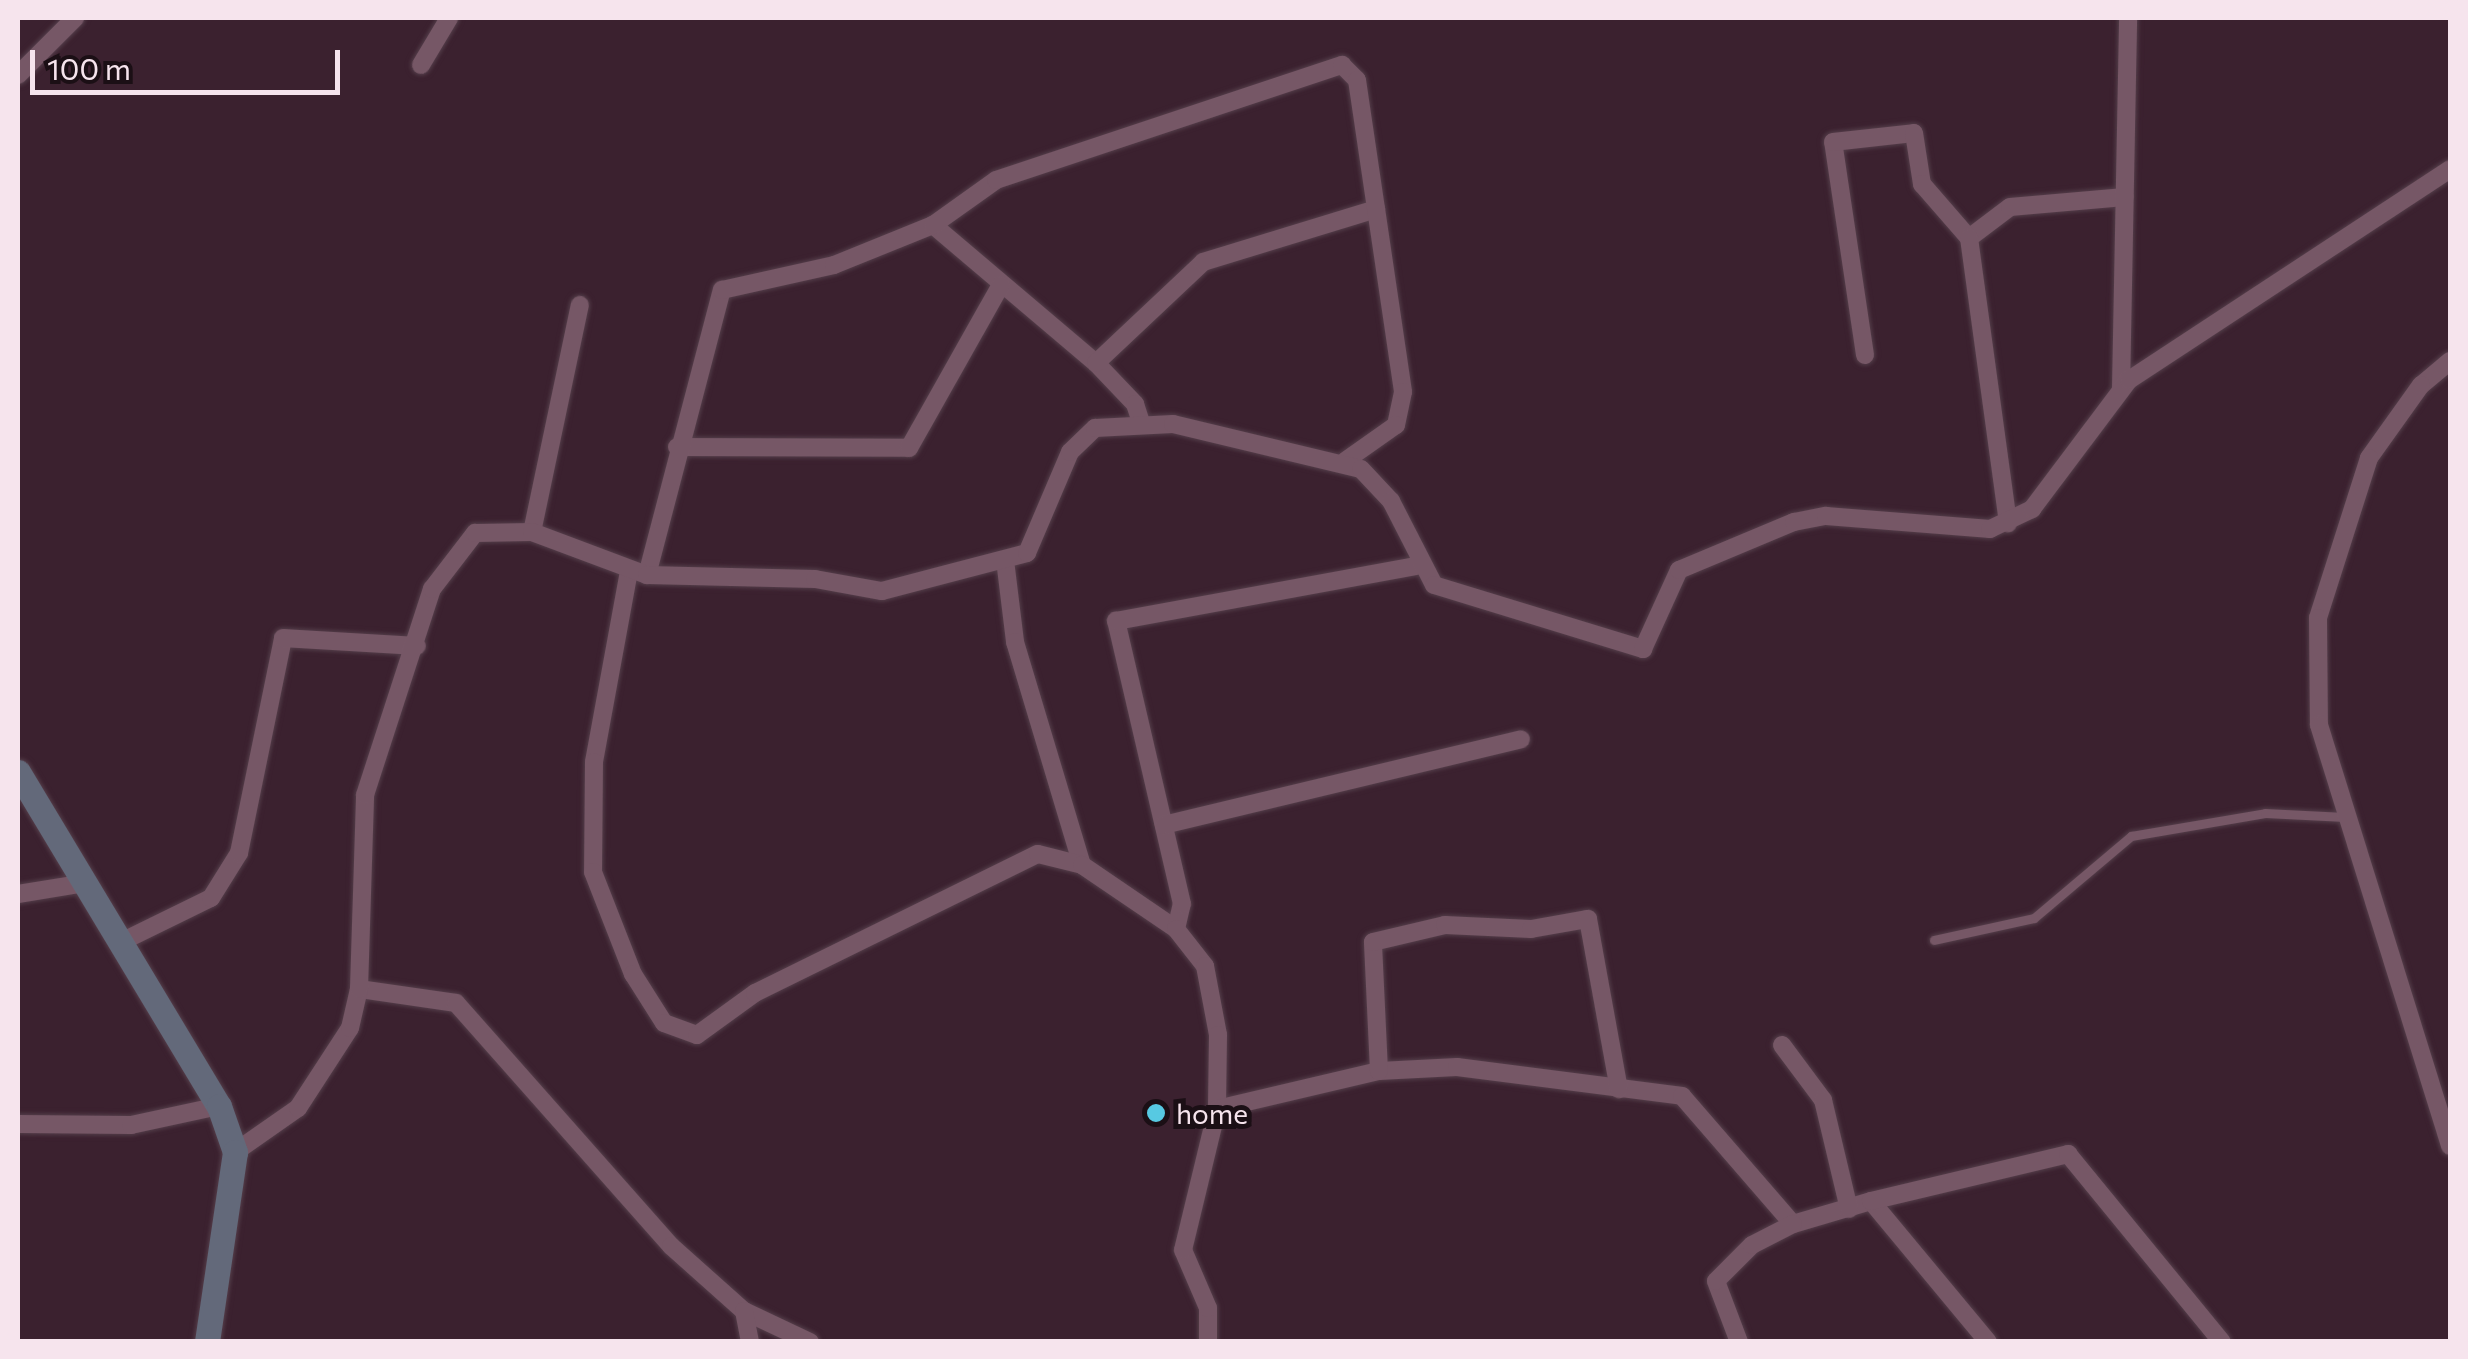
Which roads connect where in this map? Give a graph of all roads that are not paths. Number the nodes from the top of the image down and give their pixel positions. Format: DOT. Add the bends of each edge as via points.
graph roads {
  1 [pos="76,18"];
  2 [pos="449,18"];
  3 [pos="2128,18"];
  4 [pos="421,65"];
  5 [pos="18,76"];
  6 [pos="2450,169"];
  7 [pos="2125,197"];
  8 [pos="1376,210"];
  9 [pos="933,225"];
  10 [pos="1968,238"];
  11 [pos="1001,285"];
  12 [pos="580,305"];
  13 [pos="1865,354"];
  14 [pos="2450,361"];
  15 [pos="1096,363"];
  16 [pos="2121,389"];
  17 [pos="1140,422"];
  18 [pos="678,447"];
  19 [pos="1345,461"];
  20 [pos="2008,523"];
  21 [pos="532,532"];
  22 [pos="1005,560"];
  23 [pos="1416,566"];
  24 [pos="638,573"];
  25 [pos="418,646"];
  26 [pos="1521,740"];
  27 [pos="18,772"];
  28 [pos="2345,817"];
  29 [pos="1164,824"];
  30 [pos="1082,865"];
  31 [pos="86,883"];
  32 [pos="18,894"];
  33 [pos="1176,929"];
  34 [pos="1934,940"];
  35 [pos="121,942"];
  36 [pos="360,989"];
  37 [pos="1782,1046"];
  38 [pos="1379,1072"];
  39 [pos="1619,1089"];
  40 [pos="219,1106"];
  41 [pos="1217,1109"];
  42 [pos="18,1124"];
  43 [pos="2450,1146"];
  44 [pos="235,1152"];
  45 [pos="1871,1201"];
  46 [pos="1849,1209"];
  47 [pos="1793,1224"];
  48 [pos="744,1311"];
  49 [pos="208,1342"];
  50 [pos="750,1342"];
  51 [pos="810,1342"];
  52 [pos="1208,1342"];
  53 [pos="1740,1342"];
  54 [pos="1988,1342"];
  55 [pos="2222,1342"];
  1 -- 5 [label="street"];
  2 -- 4 [label="street"];
  3 -- 7 [label="street"];
  6 -- 16 [label="street"];
  7 -- 10 [label="street" via="2010,207"];
  7 -- 16 [label="street"];
  8 -- 9 [label="street" via="1357,80 1342,65 996,180"];
  8 -- 15 [label="street" via="1203,262"];
  8 -- 19 [label="street" via="1402,415"];
  9 -- 11 [label="street"];
  9 -- 18 [label="street" via="834,265 722,290"];
  10 -- 13 [label="street" via="1922,184 1914,133 1833,142"];
  10 -- 20 [label="street"];
  11 -- 15 [label="street"];
  11 -- 18 [label="street" via="909,448"];
  12 -- 21 [label="street"];
  14 -- 28 [label="street" via="2421,385 2369,458 2318,618 2319,725"];
  15 -- 17 [label="street" via="1135,404"];
  16 -- 20 [label="street" via="2032,510"];
  17 -- 19 [label="street"];
  17 -- 22 [label="street" via="1096,428 1070,452 1040,532 1027,553"];
  18 -- 24 [label="street"];
  19 -- 23 [label="street" via="1391,501"];
  20 -- 23 [label="street" via="1794,522 1680,570 1642,649 1434,585"];
  21 -- 24 [label="street"];
  21 -- 25 [label="street" via="492,527 454,548 432,588"];
  22 -- 24 [label="street" via="882,591 815,579"];
  22 -- 30 [label="street" via="1015,642"];
  23 -- 29 [label="street" via="1116,621"];
  24 -- 30 [label="street" via="594,762 592,872 633,974 664,1023 697,1035 755,994 1038,854"];
  25 -- 35 [label="street" via="283,638 240,853 211,898"];
  25 -- 36 [label="street" via="362,814"];
  26 -- 29 [label="street"];
  27 -- 31 [label="street"];
  28 -- 34 [label="lane" via="2264,814 2131,836 2034,918"];
  28 -- 43 [label="street"];
  29 -- 33 [label="street" via="1182,904"];
  30 -- 33 [label="street"];
  31 -- 32 [label="street"];
  31 -- 35 [label="street"];
  33 -- 41 [label="street" via="1205,966 1218,1035"];
  35 -- 40 [label="street"];
  36 -- 44 [label="street" via="332,1062 298,1108"];
  36 -- 48 [label="street" via="456,1003 672,1246"];
  37 -- 46 [label="street" via="1822,1100"];
  38 -- 39 [label="street" via="1456,1066"];
  38 -- 39 [label="street" via="1374,942 1445,925 1532,929 1588,919"];
  38 -- 41 [label="street"];
  39 -- 47 [label="street" via="1659,1090 1700,1108"];
  40 -- 42 [label="street" via="131,1126"];
  40 -- 44 [label="street"];
  41 -- 52 [label="street" via="1183,1250 1208,1308"];
  44 -- 49 [label="street"];
  45 -- 46 [label="street"];
  45 -- 54 [label="street"];
  45 -- 55 [label="street" via="2068,1154"];
  46 -- 47 [label="street"];
  47 -- 53 [label="street" via="1752,1244 1716,1280"];
  48 -- 50 [label="street"];
  48 -- 51 [label="street"];
}
